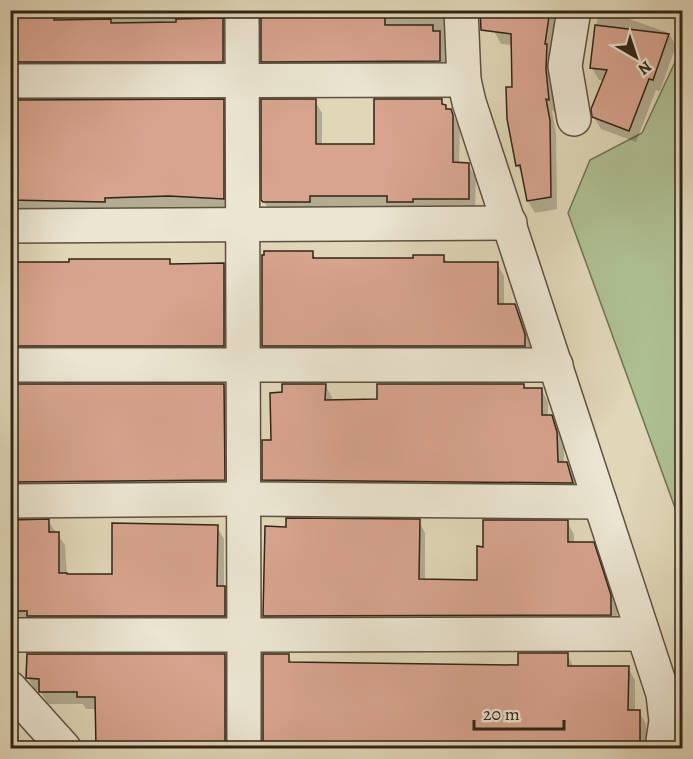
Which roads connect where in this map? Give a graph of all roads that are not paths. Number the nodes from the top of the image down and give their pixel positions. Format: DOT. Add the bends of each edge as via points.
graph roads {
  1 [pos="242,10"];
  2 [pos="462,10"];
  3 [pos="574,10"];
  4 [pos="242,80"];
  5 [pos="464,80"];
  6 [pos="10,81"];
  7 [pos="574,119"];
  8 [pos="510,223"];
  9 [pos="243,224"];
  10 [pos="10,226"];
  11 [pos="10,365"];
  12 [pos="556,365"];
  13 [pos="243,366"];
  14 [pos="243,500"];
  15 [pos="10,501"];
  16 [pos="600,502"];
  17 [pos="643,634"];
  18 [pos="10,635"];
  19 [pos="244,635"];
  20 [pos="10,688"];
  21 [pos="64,748"];
  22 [pos="244,748"];
  23 [pos="662,748"];
  1 -- 4 [label="street"];
  2 -- 5 [label="street"];
  3 -- 7 [label="street" via="565,66"];
  4 -- 5 [label="street"];
  4 -- 6 [label="street"];
  4 -- 9 [label="street"];
  5 -- 8 [label="street"];
  8 -- 9 [label="street"];
  8 -- 12 [label="street"];
  9 -- 10 [label="street"];
  9 -- 13 [label="street"];
  11 -- 13 [label="street"];
  12 -- 13 [label="street"];
  12 -- 16 [label="street"];
  13 -- 14 [label="street"];
  14 -- 15 [label="street"];
  14 -- 16 [label="street"];
  14 -- 19 [label="street"];
  16 -- 17 [label="street"];
  17 -- 19 [label="street"];
  17 -- 23 [label="street" via="663,694 666,721"];
  18 -- 19 [label="street"];
  19 -- 22 [label="street"];
  20 -- 21 [label="street"];
}
